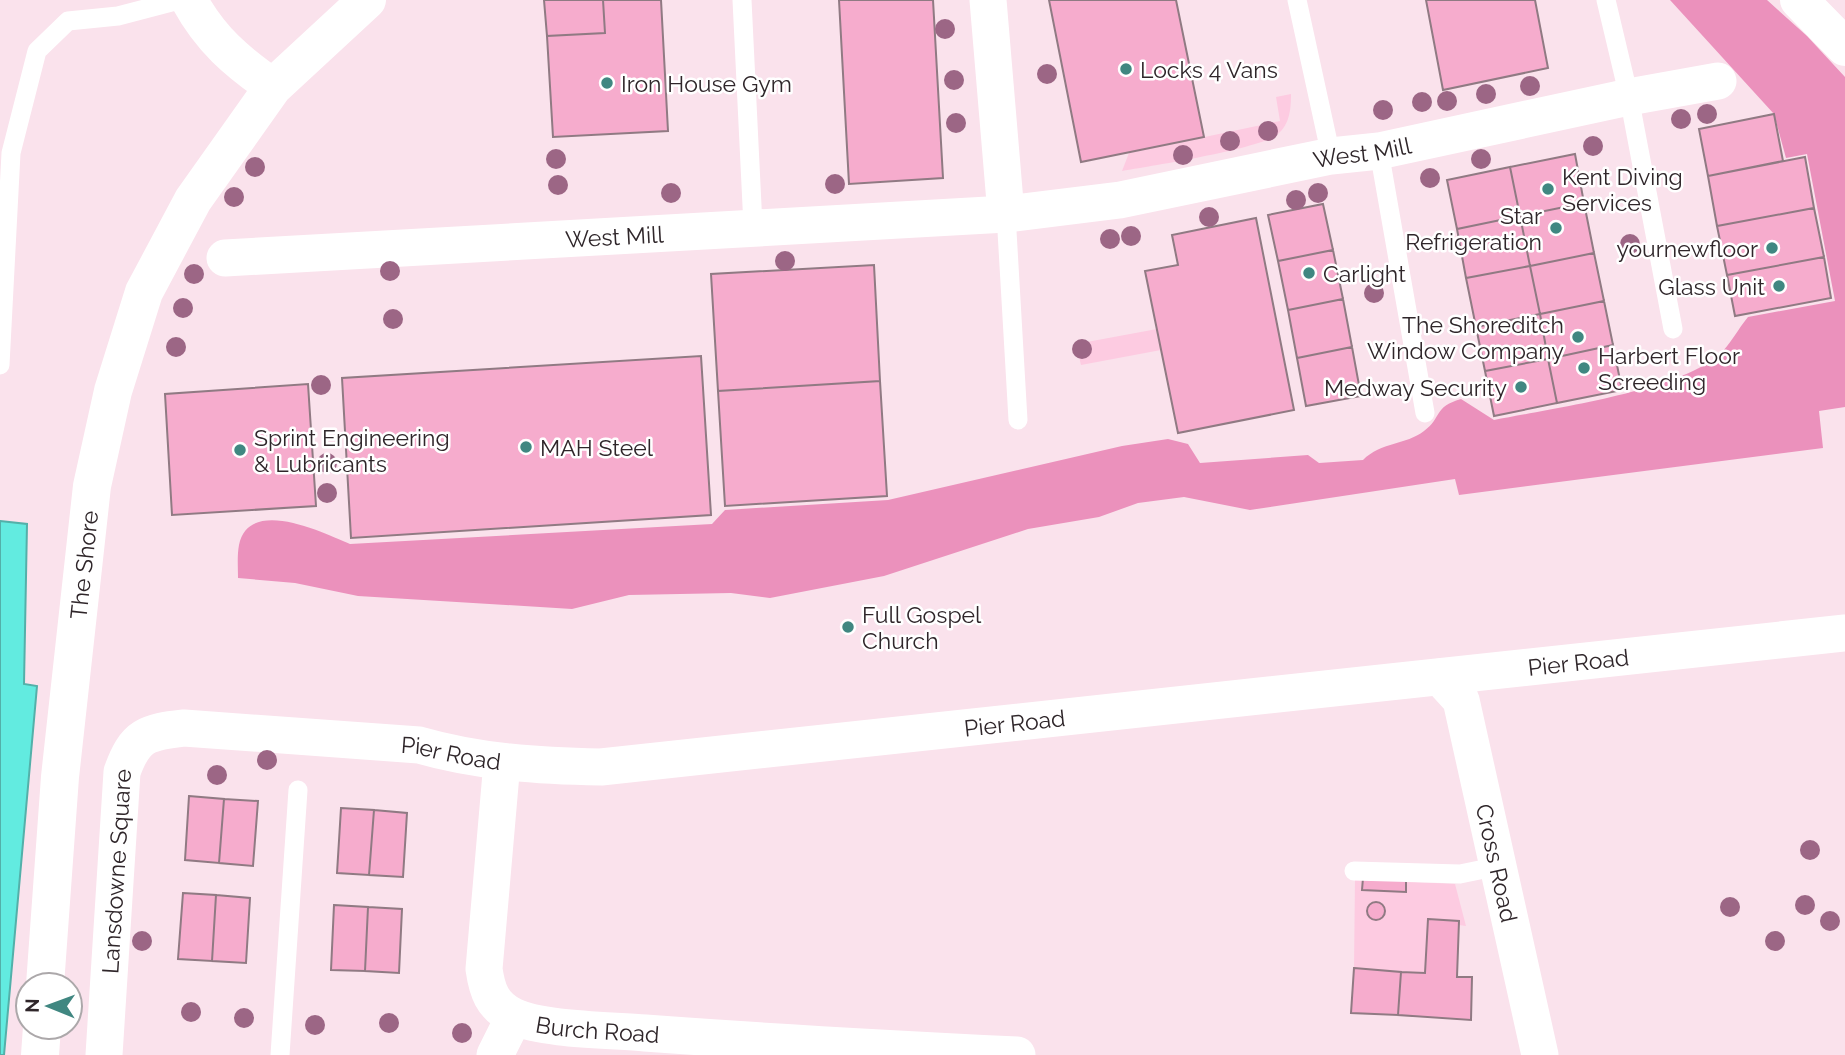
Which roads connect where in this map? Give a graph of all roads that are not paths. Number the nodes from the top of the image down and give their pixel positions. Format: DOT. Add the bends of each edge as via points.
graph roads {
  1 [pos="179,0"];
  2 [pos="189,0"];
  3 [pos="367,0"];
  4 [pos="742,0"];
  5 [pos="988,0"];
  6 [pos="1297,0"];
  7 [pos="1606,0"];
  8 [pos="1798,0"];
  9 [pos="1845,47"];
  10 [pos="1718,81"];
  11 [pos="273,87"];
  12 [pos="1629,97"];
  13 [pos="1378,151"];
  14 [pos="1331,156"];
  15 [pos="1006,214"];
  16 [pos="753,226"];
  17 [pos="225,258"];
  18 [pos="1673,329"];
  19 [pos="0,365"];
  20 [pos="1425,413"];
  21 [pos="1018,420"];
  22 [pos="1845,633"];
  23 [pos="1440,677"];
  24 [pos="184,728"];
  25 [pos="502,762"];
  26 [pos="298,790"];
  27 [pos="1499,866"];
  28 [pos="1354,871"];
  29 [pos="46,971"];
  30 [pos="514,1017"];
  31 [pos="103,1055"];
  32 [pos="281,1055"];
  33 [pos="495,1055"];
  34 [pos="1017,1055"];
  35 [pos="1540,1055"];
  1 -- 19 [label="lane" via="118,16 68,20 37,51 11,153"];
  2 -- 11 [label="street" via="206,30 237,61"];
  3 -- 11 [label="street, The Shore"];
  4 -- 16 [label="lane"];
  5 -- 15 [label="street"];
  6 -- 14 [label="lane"];
  7 -- 12 [label="lane"];
  8 -- 9 [label="street"];
  10 -- 12 [label="street, West Mill"];
  11 -- 29 [label="street, The Shore" via="193,200 144,292 113,391 92,486 60,777"];
  12 -- 13 [label="street, West Mill"];
  12 -- 18 [label="lane"];
  13 -- 14 [label="street, West Mill"];
  13 -- 20 [label="lane"];
  14 -- 15 [label="street, West Mill" via="1121,200"];
  15 -- 16 [label="street, West Mill"];
  15 -- 21 [label="lane"];
  16 -- 17 [label="street, West Mill"];
  22 -- 23 [label="street, Pier Road"];
  23 -- 25 [label="street, Pier Road" via="601,767"];
  23 -- 27 [label="street, Cross Road" via="1461,700"];
  24 -- 25 [label="street, Pier Road" via="419,745"];
  24 -- 31 [label="street, Lansdowne Square" via="152,731 131,748 122,772"];
  25 -- 30 [label="street" via="484,969 496,1005"];
  26 -- 32 [label="lane"];
  27 -- 28 [label="lane" via="1460,874"];
  27 -- 35 [label="street, Cross Road"];
  30 -- 33 [label="street"];
  30 -- 34 [label="street, Burch Road" via="650,1033"];
}
